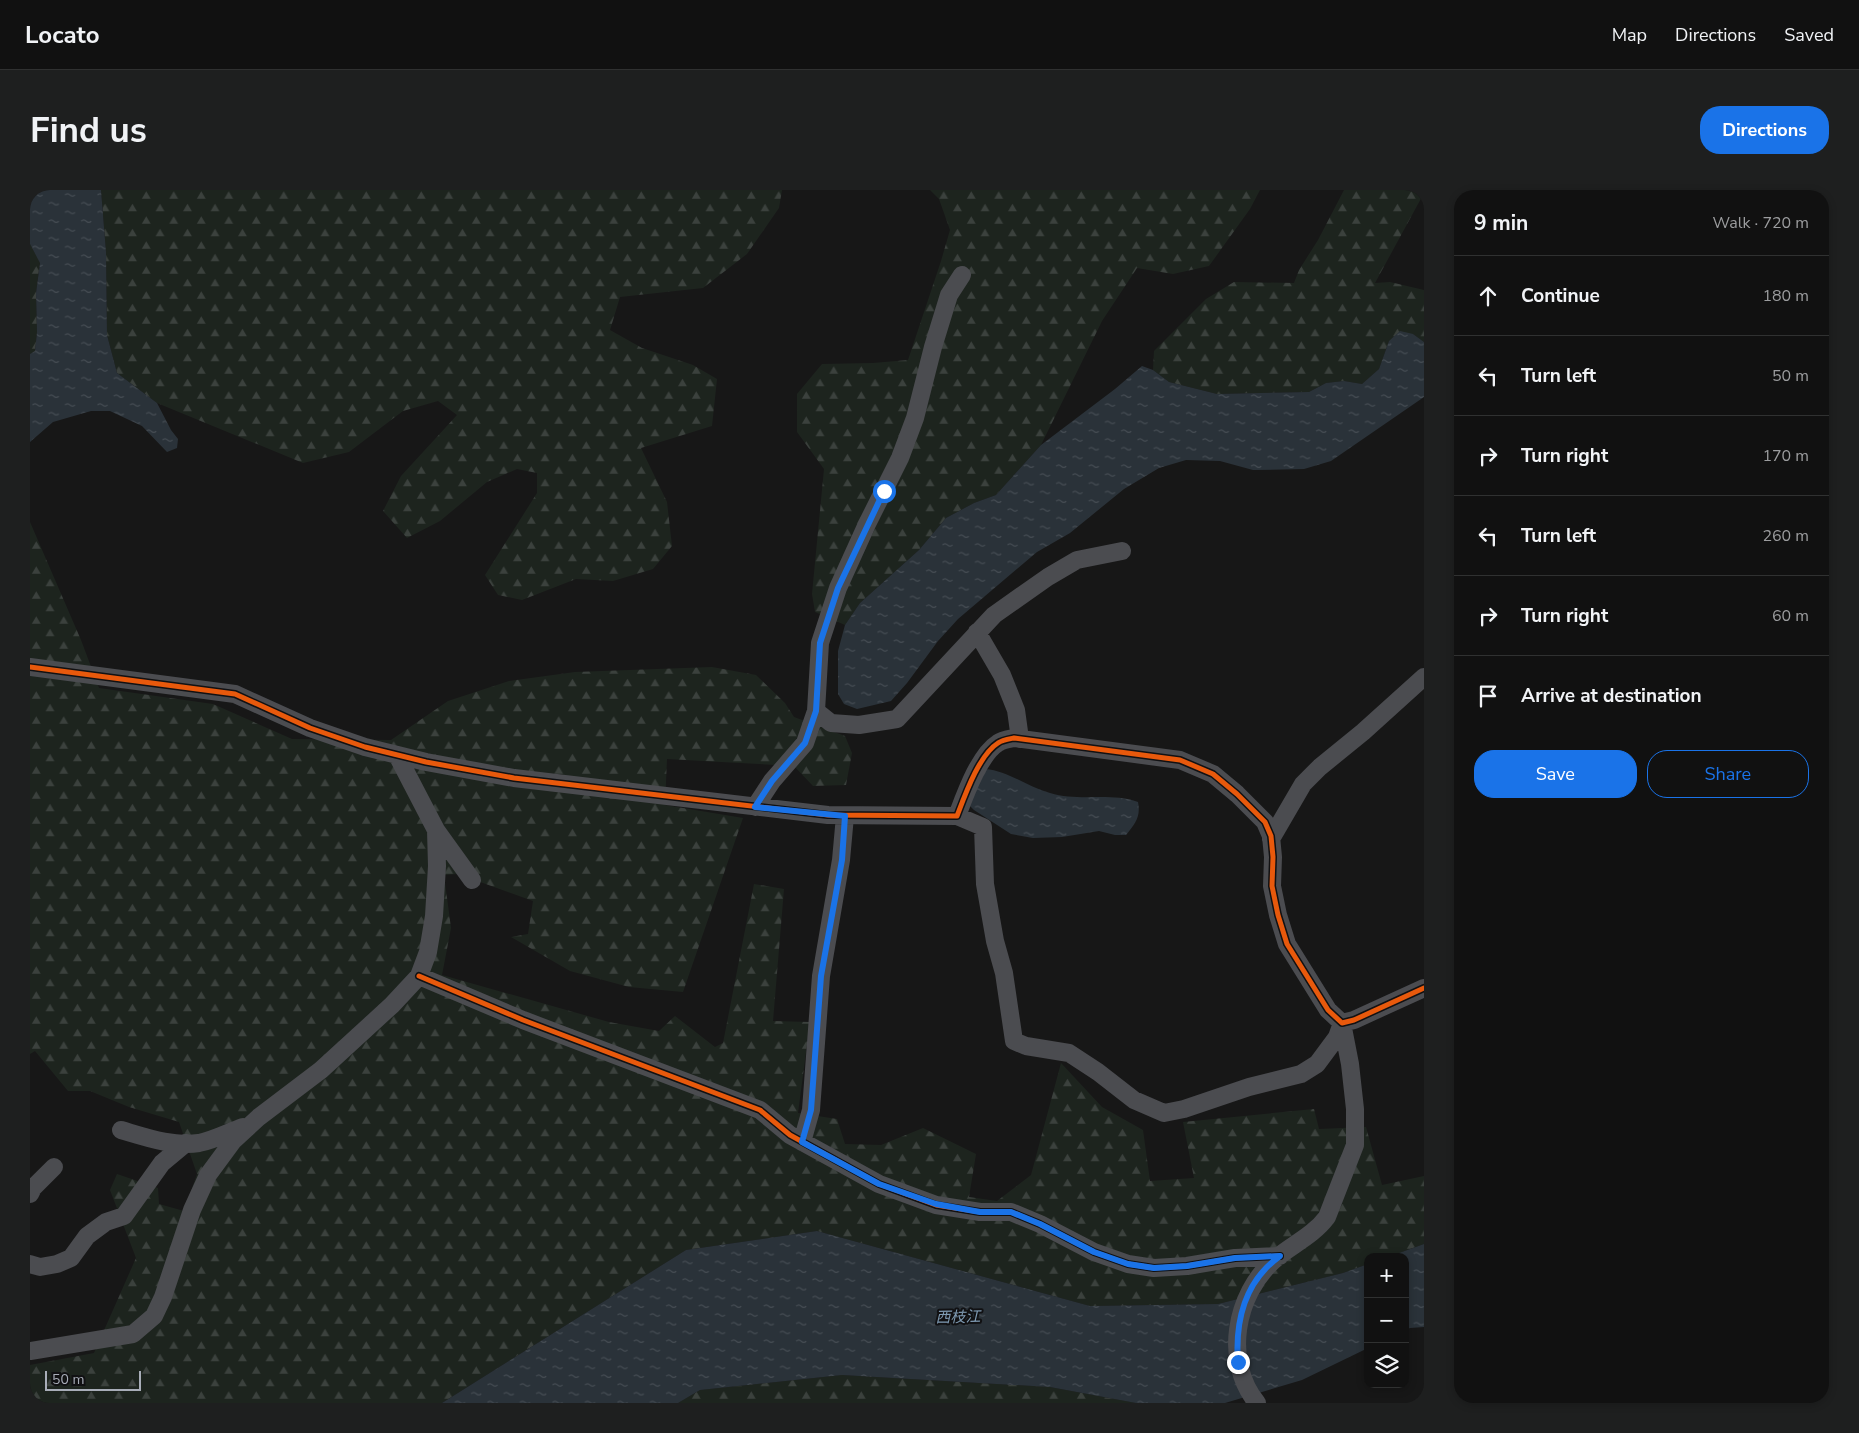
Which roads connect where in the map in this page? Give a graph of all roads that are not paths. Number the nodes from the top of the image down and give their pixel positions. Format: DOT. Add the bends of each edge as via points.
graph roads {
  1 [pos="962,275"];
  2 [pos="1122,551"];
  3 [pos="977,632"];
  4 [pos="30,667"];
  5 [pos="1424,677"];
  6 [pos="816,711"];
  7 [pos="1020,739"];
  8 [pos="397,755"];
  9 [pos="755,807"];
  10 [pos="845,816"];
  11 [pos="957,816"];
  12 [pos="436,830"];
  13 [pos="1271,838"];
  14 [pos="472,880"];
  15 [pos="419,976"];
  16 [pos="1424,988"];
  17 [pos="1342,1023"];
  18 [pos="253,1123"];
  19 [pos="121,1130"];
  20 [pos="802,1142"];
  21 [pos="186,1143"];
  22 [pos="54,1168"];
  23 [pos="30,1194"];
  24 [pos="1277,1258"];
  25 [pos="30,1264"];
  26 [pos="30,1351"];
  27 [pos="1257,1403"];
  1 -- 6 [label="street" via="949,295 915,418 900,458 838,588 820,643"];
  2 -- 3 [label="street" via="1077,560 994,615"];
  3 -- 6 [label="street" via="896,719 859,725 832,723"];
  3 -- 7 [label="street" via="1006,684 1016,710"];
  4 -- 8 [label="street" via="235,694 310,728"];
  5 -- 13 [label="street" via="1303,784"];
  6 -- 9 [label="street" via="805,743 772,781"];
  7 -- 11 [label="street" via="998,743 983,759"];
  7 -- 13 [label="street" via="1180,760 1197,766 1237,794 1265,822"];
  8 -- 9 [label="street" via="514,778"];
  8 -- 12 [label="street"];
  9 -- 10 [label="street"];
  10 -- 11 [label="street"];
  10 -- 20 [label="street" via="842,860 821,976 811,1110"];
  11 -- 17 [label="street" via="983,827 985,884 1004,973 1014,1041 1069,1053 1134,1100 1164,1112 1301,1074 1317,1064"];
  12 -- 14 [label="street"];
  12 -- 15 [label="street" via="434,916 428,952"];
  13 -- 17 [label="street" via="1272,886 1287,944 1328,1010"];
  15 -- 18 [label="street" via="321,1070"];
  15 -- 20 [label="street" via="523,1020 760,1110"];
  16 -- 17 [label="street"];
  17 -- 24 [label="street" via="1355,1109 1355,1145 1327,1217 1320,1227"];
  18 -- 21 [label="street" via="198,1143"];
  18 -- 26 [label="street" via="233,1142 208,1175 154,1316 132,1334"];
  19 -- 21 [label="street" via="152,1139"];
  20 -- 24 [label="street" via="879,1184 936,1204 980,1212 1011,1212 1094,1252 1128,1264 1154,1268 1235,1258"];
  21 -- 25 [label="street" via="162,1163 124,1216 106,1222 87,1236 71,1258 57,1264"];
  22 -- 23 [label="street"];
  24 -- 27 [label="street" via="1250,1289 1239,1322 1238,1362 1242,1378"];
}
